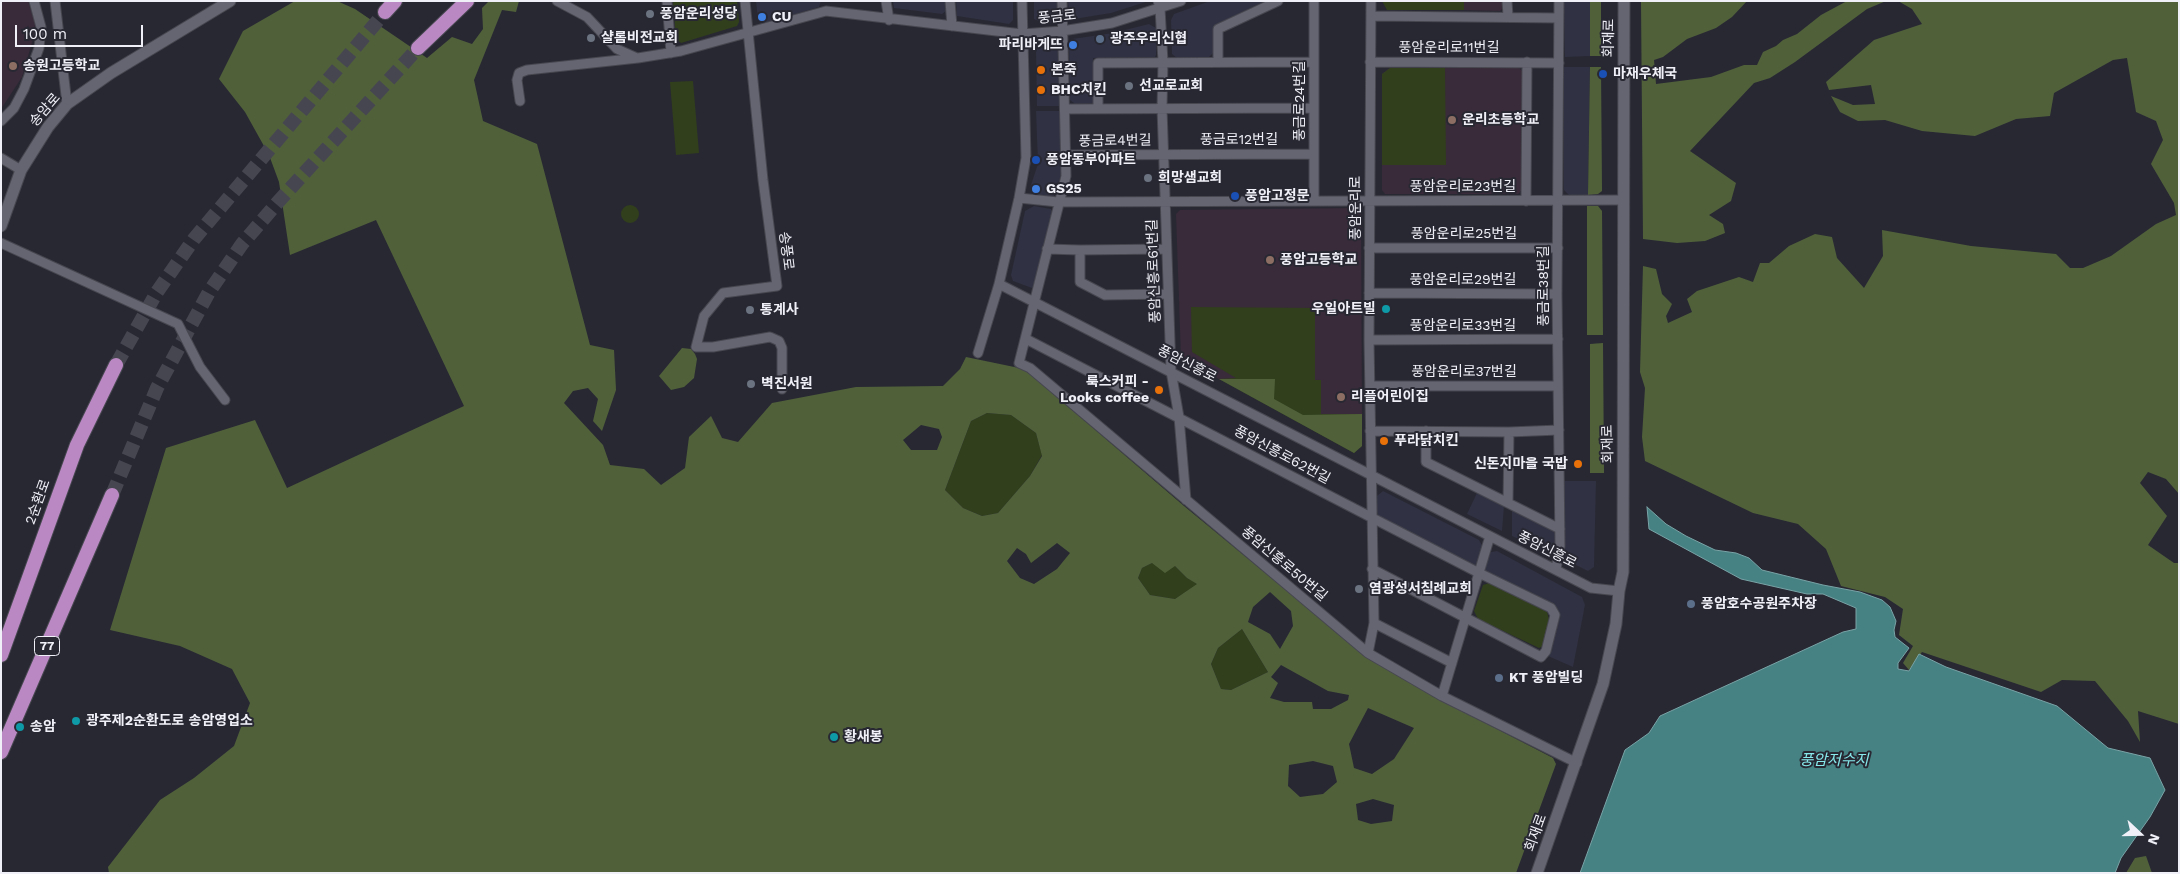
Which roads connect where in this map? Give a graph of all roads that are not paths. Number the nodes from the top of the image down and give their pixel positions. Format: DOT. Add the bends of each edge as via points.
graph roads {
  1 [pos="34,1"];
  2 [pos="55,1"];
  3 [pos="230,1"];
  4 [pos="395,1"];
  5 [pos="467,1"];
  6 [pos="557,1"];
  7 [pos="667,1"];
  8 [pos="745,1"];
  9 [pos="825,1"];
  10 [pos="886,1"];
  11 [pos="950,1"];
  12 [pos="1022,1"];
  13 [pos="1062,1"];
  14 [pos="1181,1"];
  15 [pos="1278,1"];
  16 [pos="1314,1"];
  17 [pos="1370,1"];
  18 [pos="1507,1"];
  19 [pos="1559,1"];
  20 [pos="1624,1"];
  21 [pos="1159,5"];
  22 [pos="826,11"];
  23 [pos="385,12"];
  24 [pos="1371,16"];
  25 [pos="1508,16"];
  26 [pos="1559,18"];
  27 [pos="888,20"];
  28 [pos="952,26"];
  29 [pos="1062,31"];
  30 [pos="748,34"];
  31 [pos="1022,34"];
  32 [pos="418,48"];
  33 [pos="671,53"];
  34 [pos="638,58"];
  35 [pos="1163,62"];
  36 [pos="1218,62"];
  37 [pos="1313,62"];
  38 [pos="1370,62"];
  39 [pos="1527,62"];
  40 [pos="1559,62"];
  41 [pos="520,101"];
  42 [pos="67,104"];
  43 [pos="1162,108"];
  44 [pos="1313,108"];
  45 [pos="1065,109"];
  46 [pos="1098,109"];
  47 [pos="1,121"];
  48 [pos="1164,154"];
  49 [pos="1314,154"];
  50 [pos="1066,155"];
  51 [pos="1,158"];
  52 [pos="21,170"];
  53 [pos="1020,198"];
  54 [pos="1314,200"];
  55 [pos="1369,200"];
  56 [pos="1526,200"];
  57 [pos="1623,200"];
  58 [pos="1166,201"];
  59 [pos="1558,201"];
  60 [pos="1058,202"];
  61 [pos="1,206"];
  62 [pos="2,224"];
  63 [pos="1,243"];
  64 [pos="1369,248"];
  65 [pos="1558,248"];
  66 [pos="1048,249"];
  67 [pos="1166,249"];
  68 [pos="1080,250"];
  69 [pos="999,284"];
  70 [pos="1369,293"];
  71 [pos="1167,294"];
  72 [pos="1557,294"];
  73 [pos="1035,303"];
  74 [pos="1026,339"];
  75 [pos="1558,339"];
  76 [pos="1369,340"];
  77 [pos="978,353"];
  78 [pos="116,365"];
  79 [pos="1171,371"];
  80 [pos="1370,386"];
  81 [pos="1558,386"];
  82 [pos="782,389"];
  83 [pos="225,400"];
  84 [pos="1179,417"];
  85 [pos="1560,430"];
  86 [pos="1370,431"];
  87 [pos="1426,431"];
  88 [pos="1509,432"];
  89 [pos="1371,476"];
  90 [pos="112,495"];
  91 [pos="1186,500"];
  92 [pos="1508,503"];
  93 [pos="1372,518"];
  94 [pos="1560,529"];
  95 [pos="1490,536"];
  96 [pos="1372,569"];
  97 [pos="1556,569"];
  98 [pos="1479,573"];
  99 [pos="1619,591"];
  100 [pos="1466,618"];
  101 [pos="1374,623"];
  102 [pos="1368,653"];
  103 [pos="1,655"];
  104 [pos="1452,664"];
  105 [pos="1442,696"];
  106 [pos="1,752"];
  107 [pos="1577,764"];
  108 [pos="1537,873"];
  1 -- 47 [label="street" via="41,27 39,48 24,89 14,108"];
  2 -- 42 [label="street"];
  3 -- 42 [label="main road, 송암로" via="111,73"];
  4 -- 23 [label="highway"];
  5 -- 32 [label="highway"];
  6 -- 34 [label="street" via="587,17 617,49"];
  7 -- 33 [label="street"];
  8 -- 30 [label="street, 송풍로"];
  9 -- 22 [label="street"];
  10 -- 27 [label="street"];
  11 -- 28 [label="street"];
  12 -- 31 [label="street"];
  13 -- 29 [label="street, 풍금로4번길"];
  14 -- 21 [label="street, 풍금로"];
  15 -- 36 [label="street" via="1218,29"];
  16 -- 37 [label="street, 풍금로24번길"];
  17 -- 24 [label="street, 풍암운리로"];
  18 -- 25 [label="street"];
  19 -- 26 [label="street, 풍금로38번길"];
  20 -- 57 [label="main road, 회재로"];
  21 -- 29 [label="street, 풍금로" via="1112,23"];
  21 -- 35 [label="street"];
  22 -- 27 [label="street, 풍금로"];
  22 -- 30 [label="street"];
  24 -- 25 [label="street"];
  24 -- 38 [label="street, 풍암운리로"];
  25 -- 26 [label="street"];
  26 -- 40 [label="street, 풍금로38번길"];
  27 -- 28 [label="street, 풍금로"];
  28 -- 31 [label="street, 풍금로"];
  29 -- 31 [label="street, 풍금로"];
  29 -- 45 [label="street, 풍금로4번길"];
  30 -- 33 [label="street"];
  30 -- 82 [label="street, 송풍로" via="777,286 723,293 704,316 696,347 770,337 779,341 782,348"];
  31 -- 53 [label="street" via="1026,154"];
  33 -- 34 [label="street"];
  34 -- 41 [label="street" via="519,73"];
  35 -- 36 [label="street"];
  35 -- 43 [label="street"];
  35 -- 46 [label="street" via="1098,63"];
  36 -- 37 [label="street"];
  37 -- 44 [label="street, 풍금로24번길"];
  38 -- 39 [label="street, 풍암운리로11번길"];
  38 -- 55 [label="street, 풍암운리로"];
  39 -- 40 [label="street, 풍암운리로11번길"];
  39 -- 56 [label="street"];
  40 -- 59 [label="street, 풍금로38번길"];
  42 -- 52 [label="main road, 송암로"];
  43 -- 44 [label="street"];
  43 -- 46 [label="street"];
  43 -- 48 [label="street"];
  44 -- 49 [label="street, 풍금로24번길"];
  45 -- 46 [label="street"];
  45 -- 50 [label="street, 풍금로4번길"];
  48 -- 49 [label="street, 풍금로12번길"];
  48 -- 50 [label="street, 풍금로4번길"];
  48 -- 58 [label="street"];
  49 -- 54 [label="street, 풍금로24번길"];
  50 -- 60 [label="street, 풍금로4번길" via="1066,176"];
  51 -- 52 [label="street"];
  52 -- 62 [label="main road, 송암로"];
  53 -- 60 [label="street, 풍암운리로23번길"];
  53 -- 69 [label="street"];
  54 -- 55 [label="street, 풍암운리로23번길"];
  54 -- 58 [label="street, 풍암운리로23번길"];
  55 -- 56 [label="street, 풍암운리로23번길"];
  55 -- 64 [label="street, 풍암운리로"];
  56 -- 59 [label="street, 풍암운리로23번길"];
  57 -- 59 [label="street, 풍암운리로23번길"];
  57 -- 99 [label="main road, 회재로" via="1624,488 1623,572"];
  58 -- 60 [label="street, 풍암운리로23번길"];
  58 -- 67 [label="street, 풍암신흥로61번길"];
  59 -- 65 [label="street, 풍금로38번길"];
  60 -- 66 [label="street, 풍금로4번길"];
  61 -- 62 [label="main road"];
  63 -- 83 [label="street" via="178,324 200,367"];
  64 -- 65 [label="street, 풍암운리로25번길"];
  64 -- 70 [label="street, 풍암운리로"];
  65 -- 72 [label="street, 풍금로38번길"];
  66 -- 68 [label="street"];
  66 -- 73 [label="street, 풍암신흥로50번길"];
  67 -- 68 [label="street"];
  67 -- 71 [label="street, 풍암신흥로61번길"];
  68 -- 71 [label="street" via="1080,282 1105,295"];
  69 -- 73 [label="street, 풍암신흥로"];
  69 -- 77 [label="street"];
  70 -- 72 [label="street, 풍암운리로29번길"];
  70 -- 76 [label="street, 풍암운리로"];
  71 -- 79 [label="street, 풍암신흥로61번길"];
  72 -- 75 [label="street, 풍금로38번길"];
  73 -- 74 [label="street, 풍암신흥로50번길"];
  73 -- 79 [label="street, 풍암신흥로"];
  74 -- 84 [label="street"];
  74 -- 91 [label="street, 풍암신흥로50번길" via="1019,363 1030,368"];
  75 -- 76 [label="street, 풍암운리로33번길"];
  75 -- 81 [label="street, 풍금로38번길"];
  76 -- 80 [label="street, 풍암운리로"];
  78 -- 103 [label="highway, 2순환로" via="76,445"];
  79 -- 84 [label="street"];
  79 -- 89 [label="street, 풍암신흥로"];
  80 -- 81 [label="street, 풍암운리로37번길"];
  80 -- 86 [label="street, 풍암운리로"];
  81 -- 85 [label="street, 풍금로38번길"];
  84 -- 91 [label="street"];
  84 -- 93 [label="street, 풍암신흥로62번길"];
  85 -- 88 [label="street"];
  85 -- 94 [label="street, 풍금로38번길"];
  86 -- 87 [label="street"];
  86 -- 89 [label="street, 풍암운리로"];
  87 -- 88 [label="street"];
  87 -- 92 [label="street" via="1426,462"];
  88 -- 92 [label="street"];
  89 -- 93 [label="street, 풍암운리로"];
  89 -- 95 [label="street, 풍암신흥로"];
  90 -- 106 [label="highway, 77"];
  91 -- 102 [label="street, 풍암신흥로50번길"];
  92 -- 94 [label="street"];
  93 -- 96 [label="street, 풍암운리로"];
  93 -- 98 [label="street, 풍암신흥로62번길"];
  94 -- 97 [label="street, 풍금로38번길"];
  95 -- 97 [label="street, 풍암신흥로"];
  95 -- 98 [label="street"];
  96 -- 100 [label="street"];
  96 -- 101 [label="street, 풍암운리로"];
  97 -- 99 [label="street, 풍암신흥로" via="1591,588"];
  98 -- 100 [label="street"];
  98 -- 100 [label="street, 풍암신흥로62번길" via="1552,608 1555,615 1546,652 1540,657"];
  99 -- 107 [label="main road, 회재로" via="1608,667"];
  100 -- 104 [label="street"];
  101 -- 102 [label="street, 풍암운리로"];
  101 -- 104 [label="street"];
  102 -- 105 [label="street, 풍암신흥로50번길"];
  104 -- 105 [label="street"];
  105 -- 107 [label="street, 풍암신흥로50번길"];
  107 -- 108 [label="main road, 회재로"];
}
